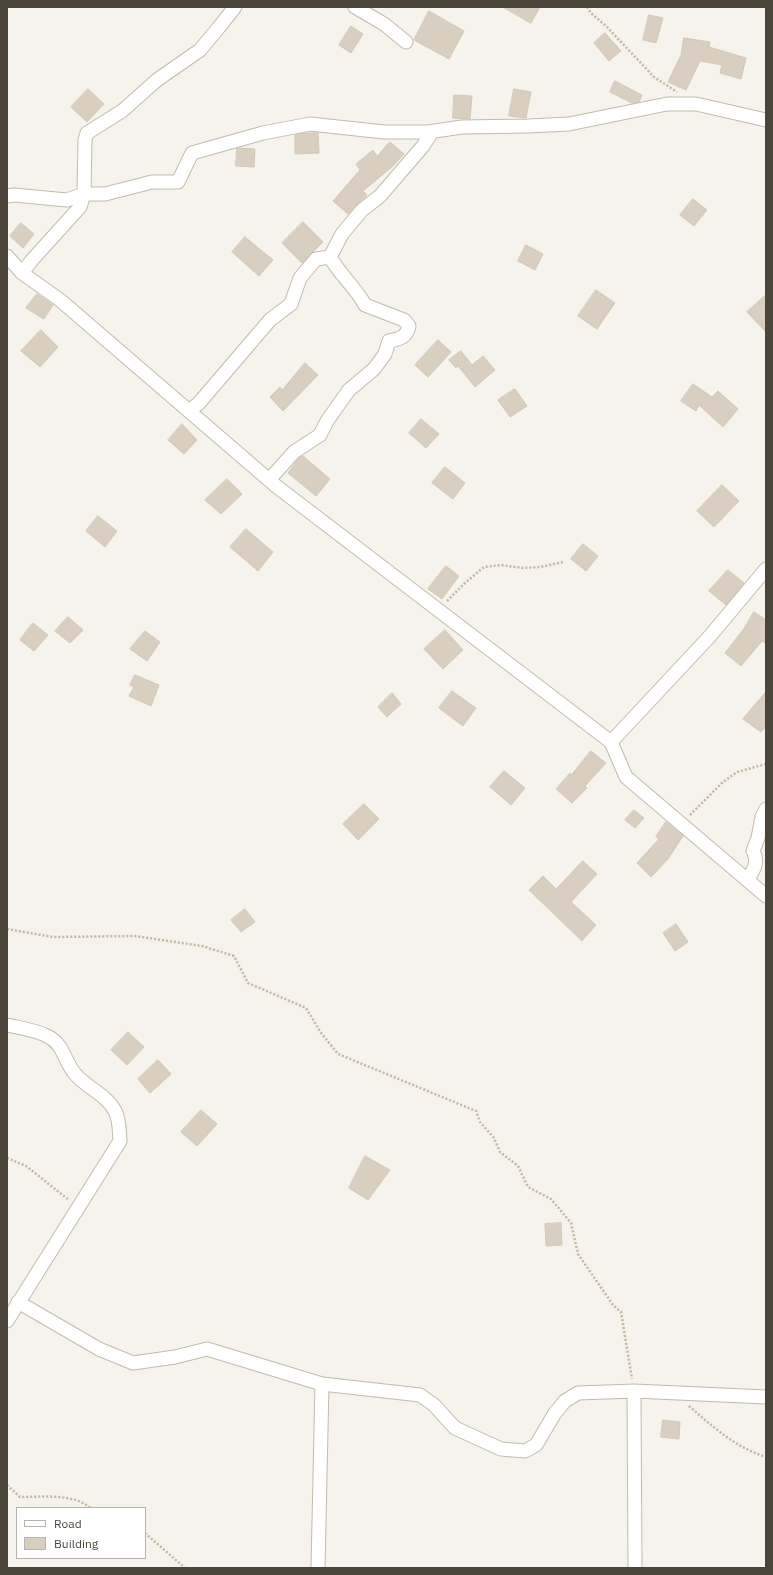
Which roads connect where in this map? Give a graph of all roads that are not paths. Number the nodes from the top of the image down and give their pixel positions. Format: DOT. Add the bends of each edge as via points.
graph roads {
  1 [pos="235,7"];
  2 [pos="355,7"];
  3 [pos="406,42"];
  4 [pos="766,120"];
  5 [pos="432,132"];
  6 [pos="84,194"];
  7 [pos="7,196"];
  8 [pos="7,256"];
  9 [pos="330,258"];
  10 [pos="22,272"];
  11 [pos="189,411"];
  12 [pos="269,480"];
  13 [pos="766,569"];
  14 [pos="611,742"];
  15 [pos="766,809"];
  16 [pos="747,880"];
  17 [pos="766,896"];
  18 [pos="7,1025"];
  19 [pos="18,1302"];
  20 [pos="7,1321"];
  21 [pos="322,1384"];
  22 [pos="634,1391"];
  23 [pos="766,1397"];
  24 [pos="318,1568"];
  25 [pos="635,1568"];
  1 -- 6 [label="street" via="200,50 156,80 122,111 87,133"];
  2 -- 3 [label="street" via="384,24"];
  4 -- 5 [label="street" via="696,104 667,104 569,124 462,126"];
  5 -- 6 [label="street" via="384,132 310,124 262,133 192,153 178,182 152,182 105,194"];
  5 -- 9 [label="street" via="380,196 362,210 342,234"];
  6 -- 7 [label="street" via="67,200"];
  6 -- 10 [label="street" via="80,207"];
  8 -- 10 [label="street"];
  9 -- 11 [label="street" via="316,259 300,278 291,304 270,320 199,403"];
  9 -- 12 [label="street" via="365,305 404,320 409,326 408,332 402,338 390,341 385,354 374,369 349,390 320,435 294,452"];
  10 -- 11 [label="street" via="60,300"];
  11 -- 12 [label="street"];
  12 -- 14 [label="street"];
  13 -- 14 [label="street" via="710,636"];
  14 -- 16 [label="street" via="626,778"];
  15 -- 16 [label="street" via="753,851 757,858 754,870"];
  16 -- 17 [label="street"];
  18 -- 19 [label="street" via="48,1036 57,1043 80,1080 109,1101 116,1113 120,1141"];
  19 -- 20 [label="street"];
  19 -- 21 [label="street" via="99,1349 133,1363 175,1357 207,1348"];
  21 -- 22 [label="street" via="420,1395 434,1405 455,1428 501,1449 525,1451 536,1445 565,1401 578,1393"];
  21 -- 24 [label="street"];
  22 -- 23 [label="street"];
  22 -- 25 [label="street"];
}
